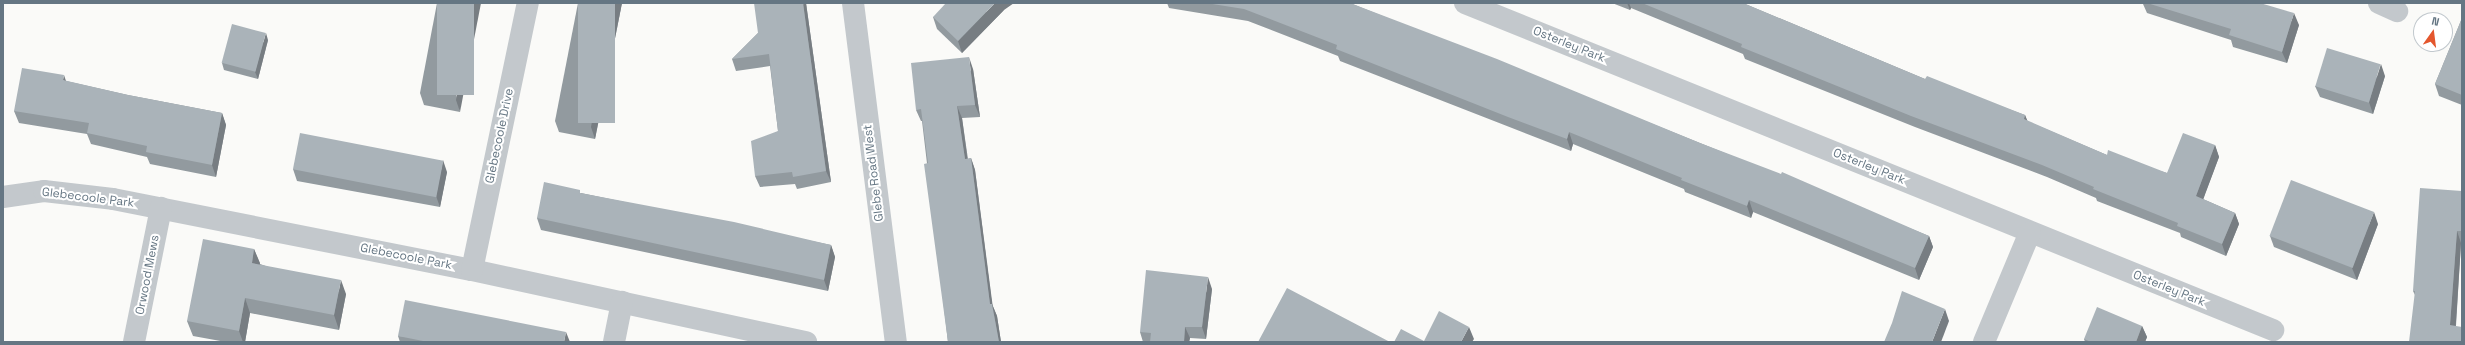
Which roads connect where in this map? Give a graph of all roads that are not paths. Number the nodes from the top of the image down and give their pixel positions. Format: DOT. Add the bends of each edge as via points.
graph roads {
  1 [pos="528,3"];
  2 [pos="854,3"];
  3 [pos="1465,3"];
  4 [pos="3,197"];
  5 [pos="161,208"];
  6 [pos="2030,232"];
  7 [pos="472,270"];
  8 [pos="622,302"];
  9 [pos="2273,330"];
  10 [pos="134,342"];
  11 [pos="614,342"];
  12 [pos="806,342"];
  13 [pos="896,342"];
  14 [pos="1984,342"];
  1 -- 7 [label="street, Glebecoole Drive"];
  2 -- 13 [label="street, Glebe Road West"];
  3 -- 6 [label="street, Osterley Park"];
  4 -- 5 [label="street, Glebecoole Park" via="44,191"];
  5 -- 7 [label="street, Glebecoole Park"];
  5 -- 10 [label="street, Orwood Mews"];
  6 -- 9 [label="street, Osterley Park"];
  6 -- 14 [label="street"];
  7 -- 8 [label="street, Glebecoole Park"];
  8 -- 11 [label="street"];
  8 -- 12 [label="street, Glebecoole Park"];
}
